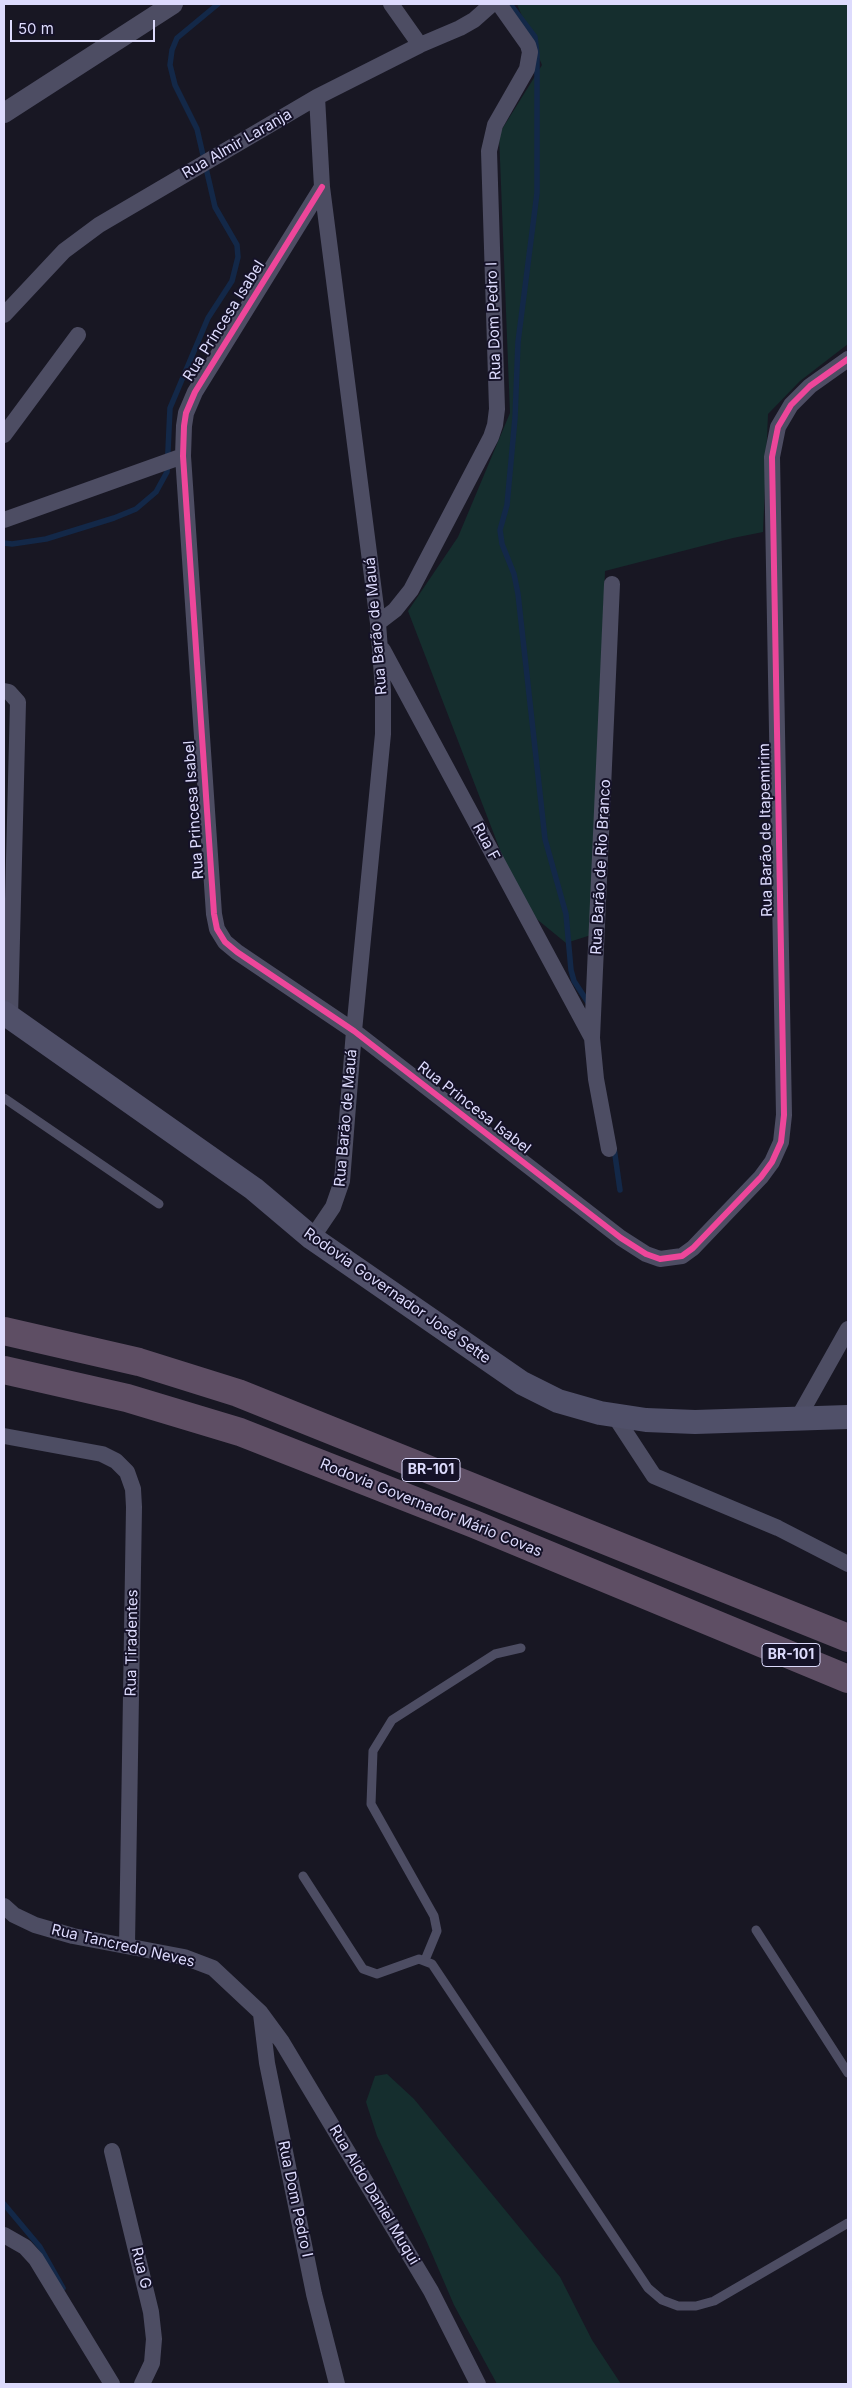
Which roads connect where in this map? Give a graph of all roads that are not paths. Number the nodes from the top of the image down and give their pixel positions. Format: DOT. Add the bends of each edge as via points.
graph roads {
  1 [pos="173,4"];
  2 [pos="391,4"];
  3 [pos="492,4"];
  4 [pos="499,4"];
  5 [pos="420,45"];
  6 [pos="317,97"];
  7 [pos="4,113"];
  8 [pos="322,188"];
  9 [pos="4,315"];
  10 [pos="78,335"];
  11 [pos="848,359"];
  12 [pos="4,435"];
  13 [pos="183,456"];
  14 [pos="4,520"];
  15 [pos="612,584"];
  16 [pos="378,623"];
  17 [pos="380,646"];
  18 [pos="4,691"];
  19 [pos="7,1015"];
  20 [pos="354,1031"];
  21 [pos="592,1038"];
  22 [pos="4,1098"];
  23 [pos="609,1149"];
  24 [pos="159,1204"];
  25 [pos="312,1238"];
  26 [pos="646,1254"];
  27 [pos="848,1329"];
  28 [pos="4,1331"];
  29 [pos="4,1370"];
  30 [pos="614,1415"];
  31 [pos="848,1417"];
  32 [pos="798,1418"];
  33 [pos="4,1436"];
  34 [pos="848,1564"];
  35 [pos="848,1638"];
  36 [pos="520,1648"];
  37 [pos="848,1679"];
  38 [pos="303,1876"];
  39 [pos="4,1906"];
  40 [pos="756,1930"];
  41 [pos="127,1945"];
  42 [pos="426,1960"];
  43 [pos="260,2012"];
  44 [pos="848,2073"];
  45 [pos="112,2151"];
  46 [pos="848,2223"];
  47 [pos="4,2235"];
  48 [pos="112,2384"];
  49 [pos="142,2384"];
  50 [pos="337,2384"];
  51 [pos="478,2384"];
  1 -- 7 [label="street"];
  2 -- 5 [label="street"];
  3 -- 5 [label="street, Rua Almir Laranja" via="460,28"];
  4 -- 16 [label="street, Rua Dom Pedro I" via="530,52 527,69 495,125 489,151 495,425 412,590 395,610"];
  5 -- 6 [label="street, Rua Almir Laranja"];
  6 -- 8 [label="street, Rua Barão de Mauá"];
  6 -- 9 [label="street, Rua Almir Laranja" via="100,225 64,251"];
  8 -- 13 [label="street, Rua Princesa Isabel" via="195,392 186,413"];
  8 -- 16 [label="street, Rua Barão de Mauá"];
  10 -- 12 [label="street"];
  11 -- 26 [label="street, Rua Barão de Itapemirim" via="810,386 791,405 778,427 772,457 784,1115 781,1142 761,1177 693,1248 671,1259"];
  13 -- 14 [label="street"];
  13 -- 20 [label="street, Rua Princesa Isabel" via="217,929 237,952"];
  15 -- 21 [label="street, Rua Barão de Rio Branco"];
  16 -- 17 [label="street, Rua Barão de Mauá"];
  17 -- 20 [label="street, Rua Barão de Mauá" via="383,734"];
  17 -- 21 [label="street, Rua F"];
  18 -- 19 [label="street" via="18,702"];
  19 -- 25 [label="main road, Rodovia Governador José Sette" via="254,1189"];
  20 -- 25 [label="street, Rua Barão de Mauá" via="342,1181 333,1207"];
  20 -- 26 [label="street, Rua Princesa Isabel" via="613,1232"];
  21 -- 23 [label="street, Rua Barão de Rio Branco"];
  22 -- 24 [label="lane"];
  25 -- 30 [label="main road, Rodovia Governador José Sette" via="522,1383 558,1401"];
  27 -- 32 [label="street"];
  28 -- 35 [label="highway, BR-101" via="139,1362 238,1394"];
  29 -- 37 [label="highway, Rodovia Governador Mário Covas / BR-101" via="127,1398 240,1432 474,1524"];
  30 -- 32 [label="main road, Rodovia Governador José Sette" via="695,1422"];
  30 -- 34 [label="street" via="654,1476 778,1528"];
  31 -- 32 [label="main road, Rodovia Governador José Sette"];
  33 -- 41 [label="street, Rua Tiradentes" via="102,1454 127,1472 133,1489"];
  36 -- 42 [label="lane" via="495,1654 392,1720 373,1751 371,1804 434,1916 437,1932"];
  38 -- 42 [label="lane" via="363,1969 377,1974 413,1960"];
  39 -- 41 [label="street, Rua Tancredo Neves" via="35,1925 73,1936"];
  40 -- 44 [label="lane"];
  41 -- 43 [label="street, Rua Tancredo Neves" via="184,1957 213,1968"];
  42 -- 46 [label="lane" via="432,1964 648,2288 662,2300 678,2306 714,2301"];
  43 -- 50 [label="street, Rua Dom Pedro I" via="267,2063 314,2294"];
  43 -- 51 [label="street, Rua Aldo Daniel Muqui" via="282,2042 426,2283"];
  45 -- 49 [label="street, Rua G" via="151,2312 152,2363"];
  47 -- 48 [label="street" via="25,2247 36,2258"];
}
